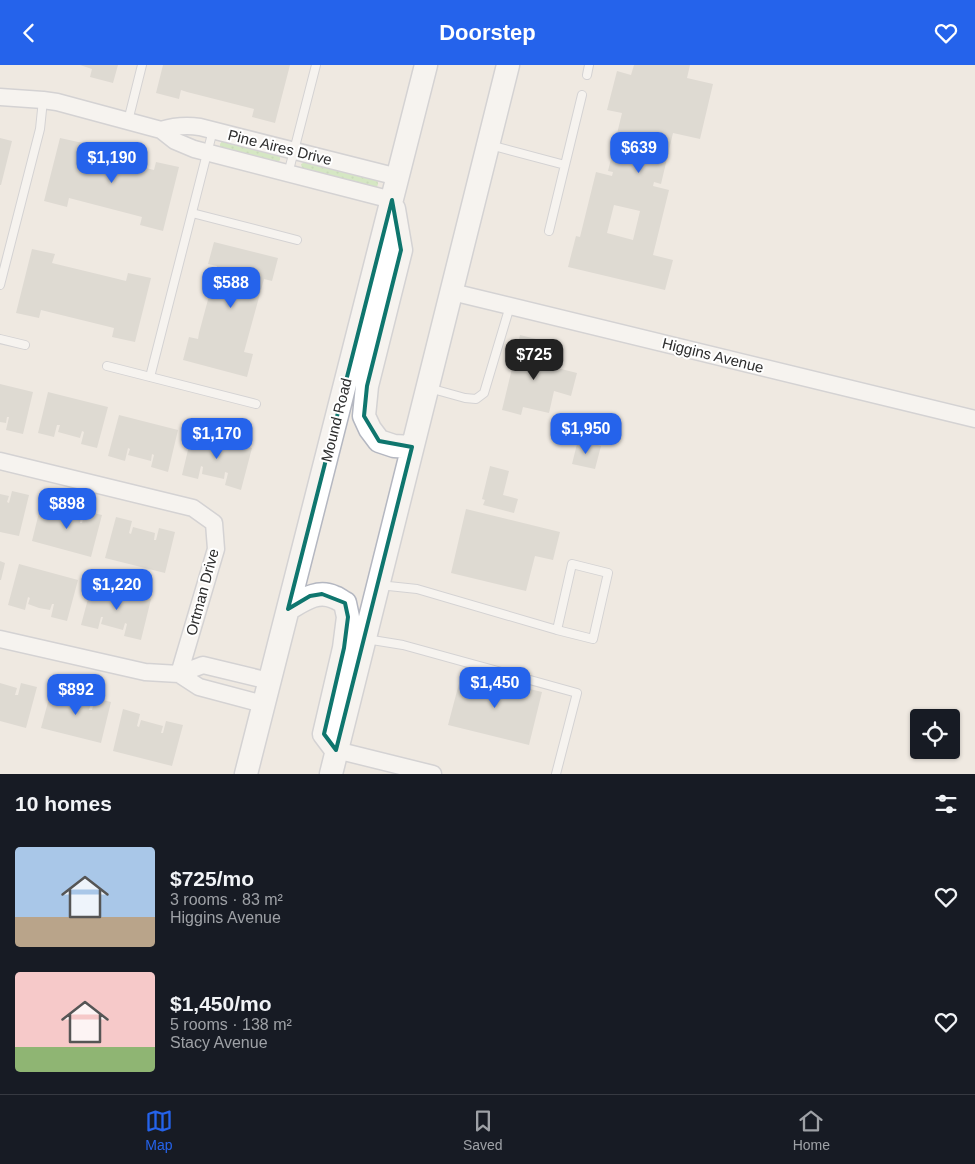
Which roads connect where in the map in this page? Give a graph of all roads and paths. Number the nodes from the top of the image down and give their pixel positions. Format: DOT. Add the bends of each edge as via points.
graph roads {
  1 [pos="142,65"];
  2 [pos="316,65"];
  3 [pos="426,65"];
  4 [pos="508,65"];
  5 [pos="589,65"];
  6 [pos="586,75"];
  7 [pos="582,95"];
  8 [pos="0,97"];
  9 [pos="43,100"];
  10 [pos="128,121"];
  11 [pos="161,130"];
  12 [pos="213,131"];
  13 [pos="488,145"];
  14 [pos="294,151"];
  15 [pos="207,153"];
  16 [pos="564,165"];
  17 [pos="288,173"];
  18 [pos="398,177"];
  19 [pos="392,200"];
  20 [pos="192,213"];
  21 [pos="548,231"];
  22 [pos="297,240"];
  23 [pos="0,285"];
  24 [pos="452,292"];
  25 [pos="510,306"];
  26 [pos="0,339"];
  27 [pos="25,345"];
  28 [pos="106,366"];
  29 [pos="150,377"];
  30 [pos="427,388"];
  31 [pos="256,404"];
  32 [pos="975,419"];
  33 [pos="412,447"];
  34 [pos="0,461"];
  35 [pos="378,585"];
  36 [pos="288,609"];
  37 [pos="557,630"];
  38 [pos="364,638"];
  39 [pos="0,639"];
  40 [pos="179,674"];
  41 [pos="269,681"];
  42 [pos="263,704"];
  43 [pos="336,751"];
  44 [pos="246,774"];
  45 [pos="331,774"];
  46 [pos="433,774"];
  47 [pos="556,774"];
  1 -- 10 [label="lane"];
  2 -- 14 [label="lane"];
  3 -- 18 [label="main road, Mound Road"];
  4 -- 13 [label="main road"];
  5 -- 6 [label="lane"];
  7 -- 16 [label="lane"];
  8 -- 9 [label="street, Pine Aires Drive"];
  9 -- 10 [label="street, Pine Aires Drive"];
  9 -- 23 [label="lane" via="40,129"];
  10 -- 11 [label="street, Pine Aires Drive"];
  11 -- 12 [label="street, Pine Aires Drive" via="190,125"];
  11 -- 15 [label="street, Pine Aires Drive" via="182,145"];
  12 -- 14 [label="street, Pine Aires Drive"];
  12 -- 15 [label="lane"];
  13 -- 16 [label="lane"];
  13 -- 24 [label="main road"];
  14 -- 17 [label="lane"];
  14 -- 18 [label="street, Pine Aires Drive"];
  15 -- 17 [label="street, Pine Aires Drive"];
  15 -- 20 [label="lane"];
  16 -- 21 [label="lane"];
  17 -- 19 [label="street, Pine Aires Drive"];
  18 -- 19 [label="main road, Mound Road"];
  19 -- 33 [label="main road" via="401,250 367,386 364,416 380,441"];
  19 -- 36 [label="main road, Mound Road"];
  20 -- 22 [label="lane"];
  20 -- 29 [label="lane"];
  24 -- 25 [label="street, Higgins Avenue"];
  24 -- 30 [label="main road"];
  25 -- 30 [label="lane" via="484,393 476,399"];
  25 -- 32 [label="street, Higgins Avenue"];
  26 -- 27 [label="lane"];
  28 -- 29 [label="lane"];
  29 -- 31 [label="lane"];
  30 -- 33 [label="main road"];
  33 -- 35 [label="main road"];
  34 -- 40 [label="street, Ortman Drive" via="193,509 214,523 216,549"];
  35 -- 37 [label="lane" via="417,589"];
  35 -- 38 [label="main road"];
  36 -- 41 [label="main road, Mound Road"];
  36 -- 43 [label="main road" via="310,596 322,594 345,603 348,617 344,648 324,734"];
  37 -- 37 [label="lane" via="593,639 608,573 572,564"];
  38 -- 43 [label="main road"];
  38 -- 47 [label="lane" via="403,645 577,693"];
  39 -- 40 [label="street" via="146,673"];
  40 -- 41 [label="street" via="203,665"];
  40 -- 42 [label="street" via="199,687"];
  41 -- 42 [label="main road, Mound Road"];
  42 -- 44 [label="main road, Mound Road"];
  43 -- 45 [label="main road"];
  43 -- 46 [label="street"];
}
